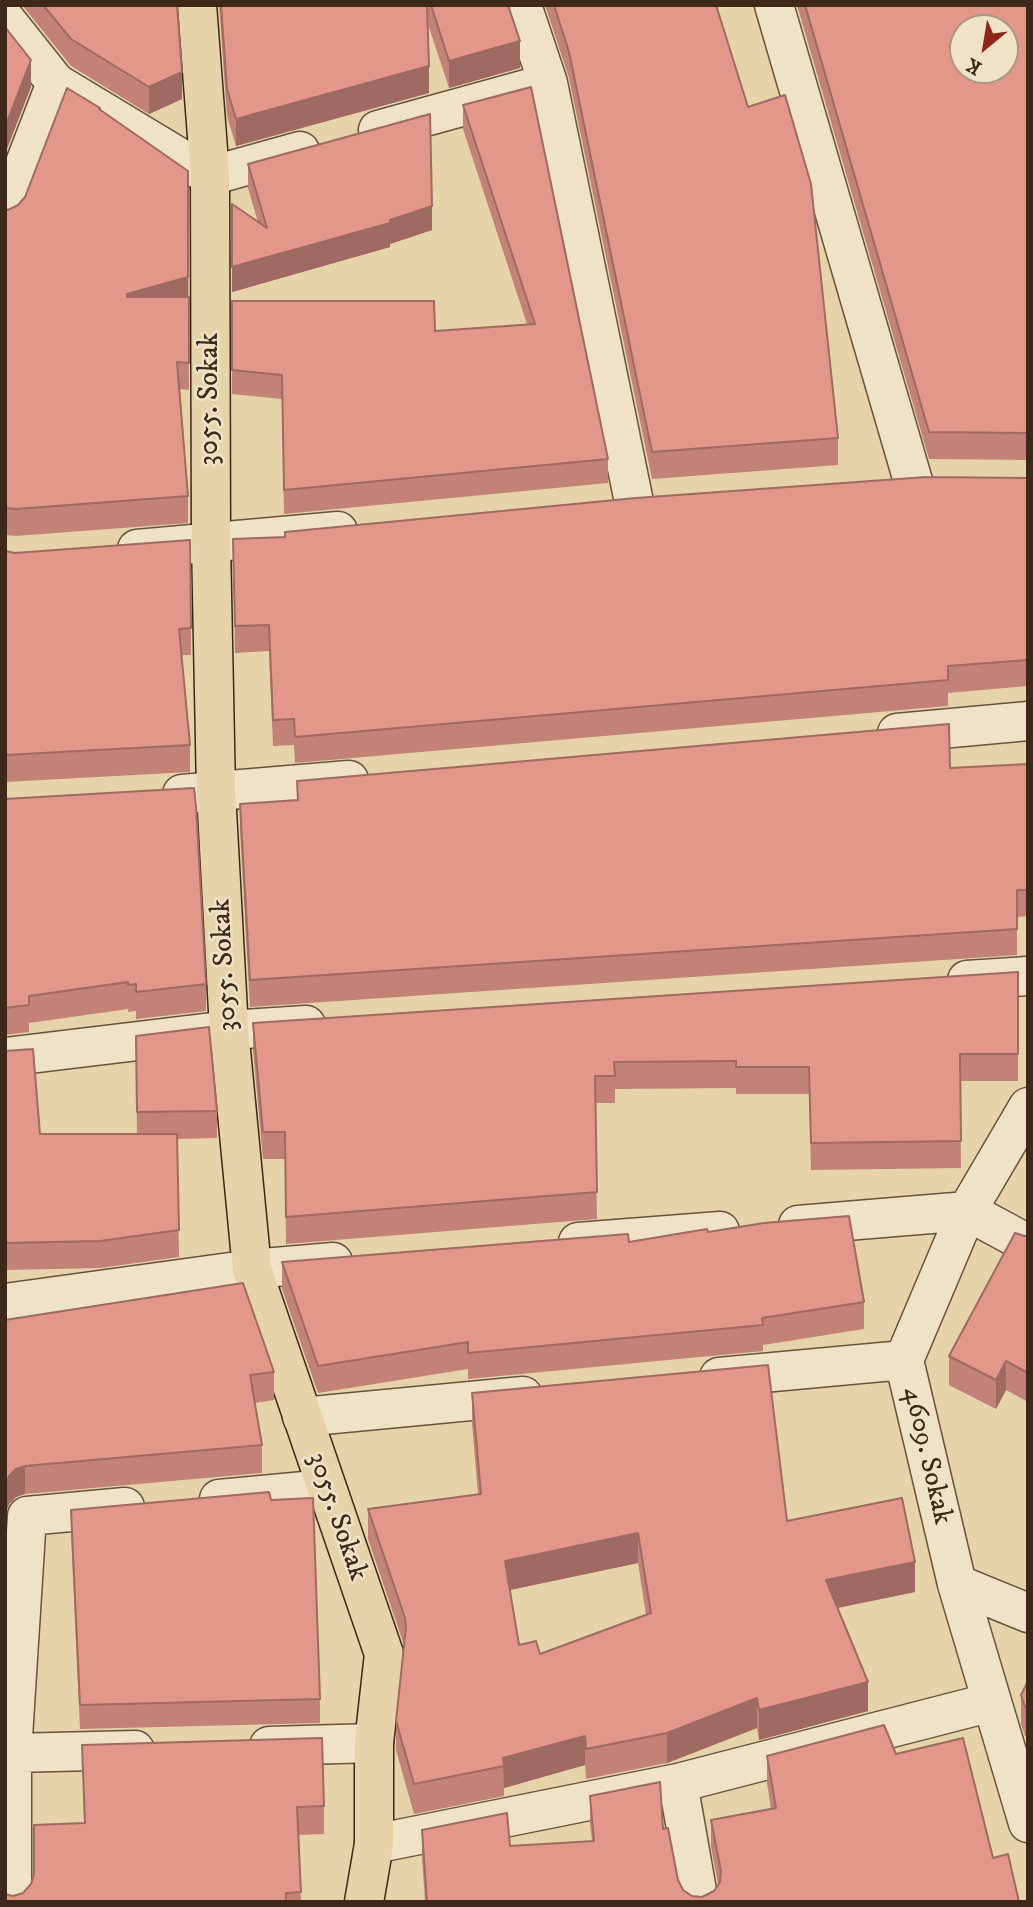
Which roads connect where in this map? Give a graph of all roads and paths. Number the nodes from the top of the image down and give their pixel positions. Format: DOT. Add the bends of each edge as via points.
graph roads {
  1 [pos="197,5"];
  2 [pos="522,5"];
  3 [pos="775,5"];
  4 [pos="5,19"];
  5 [pos="55,83"];
  6 [pos="548,83"];
  7 [pos="211,176"];
  8 [pos="5,215"];
  9 [pos="951,482"];
  10 [pos="634,503"];
  11 [pos="374,527"];
  12 [pos="211,543"];
  13 [pos="106,551"];
  14 [pos="1028,721"];
  15 [pos="863,736"];
  16 [pos="381,778"];
  17 [pos="216,792"];
  18 [pos="150,796"];
  19 [pos="1028,976"];
  20 [pos="931,983"];
  21 [pos="339,1023"];
  22 [pos="229,1030"];
  23 [pos="5,1057"];
  24 [pos="1028,1107"];
  25 [pos="967,1211"];
  26 [pos="1028,1244"];
  27 [pos="541,1245"];
  28 [pos="362,1260"];
  29 [pos="252,1269"];
  30 [pos="5,1303"];
  31 [pos="904,1360"];
  32 [pos="685,1381"];
  33 [pos="562,1392"];
  34 [pos="302,1417"];
  35 [pos="326,1489"];
  36 [pos="957,1584"];
  37 [pos="1028,1613"];
  38 [pos="992,1702"];
  39 [pos="374,1743"];
  40 [pos="236,1747"];
  41 [pos="167,1749"];
  42 [pos="12,1753"];
  43 [pos="678,1783"];
  44 [pos="1028,1824"];
  45 [pos="374,1844"];
  46 [pos="12,1902"];
  47 [pos="364,1902"];
  48 [pos="699,1902"];
  1 -- 7 [label="main road, 3055. Sokak"];
  2 -- 6 [label="street"];
  3 -- 9 [label="street" via="899,482"];
  4 -- 5 [label="street"];
  5 -- 7 [label="street"];
  5 -- 8 [label="street"];
  6 -- 7 [label="street"];
  6 -- 10 [label="street"];
  7 -- 12 [label="main road, 3055. Sokak"];
  11 -- 12 [label="street"];
  12 -- 13 [label="street"];
  12 -- 17 [label="main road, 3055. Sokak"];
  14 -- 15 [label="street"];
  16 -- 17 [label="street"];
  17 -- 18 [label="street"];
  17 -- 22 [label="main road, 3055. Sokak"];
  19 -- 20 [label="street"];
  21 -- 22 [label="street"];
  22 -- 23 [label="street"];
  22 -- 29 [label="main road, 3055. Sokak"];
  24 -- 25 [label="street, 4609. Sokak"];
  25 -- 26 [label="street"];
  25 -- 27 [label="street"];
  25 -- 31 [label="street, 4609. Sokak"];
  28 -- 29 [label="street"];
  29 -- 30 [label="street"];
  29 -- 34 [label="main road, 3055. Sokak"];
  31 -- 32 [label="street"];
  31 -- 36 [label="street, 4609. Sokak"];
  33 -- 34 [label="street"];
  34 -- 35 [label="main road, 3055. Sokak"];
  35 -- 39 [label="main road, 3055. Sokak" via="384,1654"];
  35 -- 42 [label="street" via="27,1516"];
  36 -- 37 [label="street"];
  36 -- 38 [label="street, 4609. Sokak"];
  38 -- 43 [label="street"];
  38 -- 44 [label="street, 4609. Sokak"];
  39 -- 40 [label="street"];
  39 -- 45 [label="main road, 3055. Sokak"];
  41 -- 42 [label="street"];
  42 -- 46 [label="street"];
  43 -- 45 [label="street"];
  43 -- 48 [label="street"];
  45 -- 47 [label="main road, 3055. Sokak"];
}
